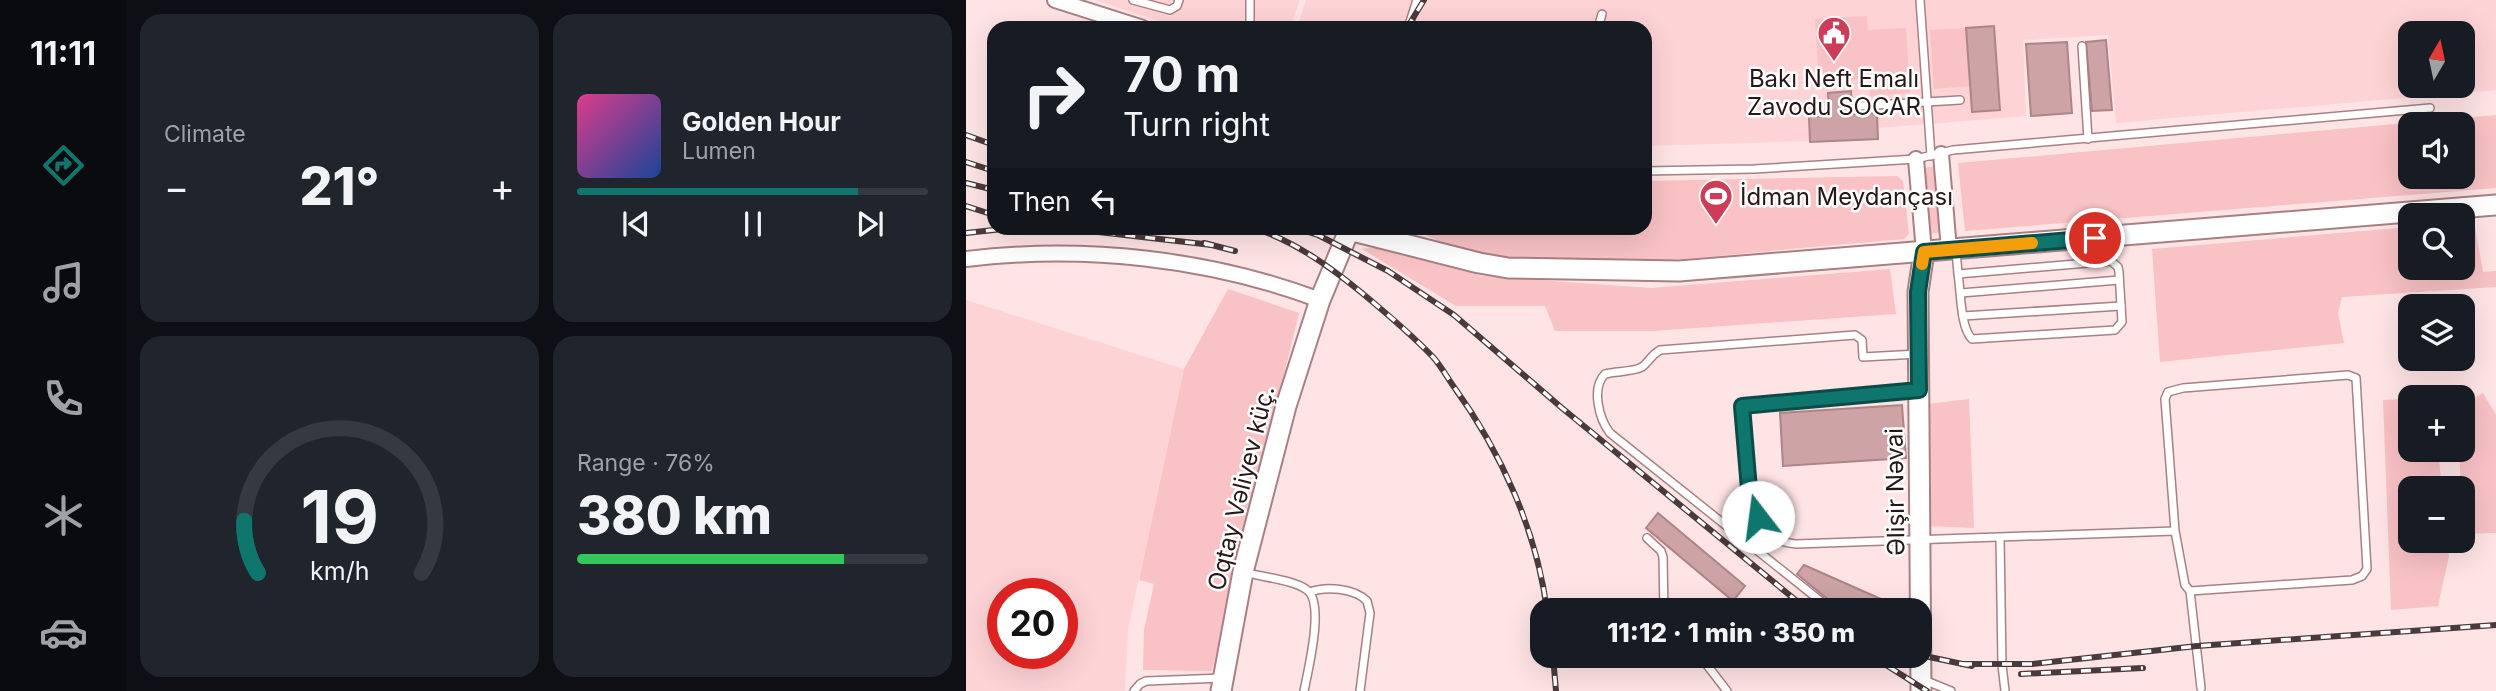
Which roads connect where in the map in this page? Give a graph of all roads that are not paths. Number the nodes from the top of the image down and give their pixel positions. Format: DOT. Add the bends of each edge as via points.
graph roads {
  1 [pos="1055,0"];
  2 [pos="1133,0"];
  3 [pos="1179,0"];
  4 [pos="1250,0"];
  5 [pos="1417,0"];
  6 [pos="1920,0"];
  7 [pos="1602,14"];
  8 [pos="1121,21"];
  9 [pos="1250,21"];
  10 [pos="1410,21"];
  11 [pos="1600,21"];
  12 [pos="2082,46"];
  13 [pos="1960,100"];
  14 [pos="1926,102"];
  15 [pos="1860,106"];
  16 [pos="2430,108"];
  17 [pos="2088,139"];
  18 [pos="1929,156"];
  19 [pos="1652,171"];
  20 [pos="2496,205"];
  21 [pos="2475,207"];
  22 [pos="2475,208"];
  23 [pos="2398,213"];
  24 [pos="2496,214"];
  25 [pos="1347,235"];
  26 [pos="1372,235"];
  27 [pos="1953,249"];
  28 [pos="1924,252"];
  29 [pos="966,259"];
  30 [pos="1958,274"];
  31 [pos="2119,280"];
  32 [pos="1961,293"];
  33 [pos="1320,300"];
  34 [pos="2121,306"];
  35 [pos="1963,316"];
  36 [pos="1918,354"];
  37 [pos="1919,390"];
  38 [pos="2175,531"];
  39 [pos="1647,538"];
  40 [pos="2000,538"];
  41 [pos="1920,541"];
  42 [pos="1243,572"];
  43 [pos="2190,591"];
  44 [pos="1310,592"];
  45 [pos="1664,598"];
  46 [pos="1817,598"];
  47 [pos="1920,598"];
  48 [pos="1709,668"];
  49 [pos="1222,685"];
  50 [pos="1921,685"];
  51 [pos="2202,688"];
  52 [pos="1134,691"];
  53 [pos="1304,691"];
  54 [pos="1360,691"];
  55 [pos="1727,691"];
  56 [pos="1951,691"];
  57 [pos="2005,691"];
  1 -- 8 [label="street"];
  2 -- 3 [label="lane" via="1170,10"];
  4 -- 9 [label="lane"];
  5 -- 10 [label="lane"];
  6 -- 14 [label="lane"];
  7 -- 11 [label="lane"];
  12 -- 17 [label="lane"];
  13 -- 14 [label="lane"];
  14 -- 15 [label="lane"];
  14 -- 18 [label="lane"];
  16 -- 17 [label="lane"];
  17 -- 18 [label="lane" via="1952,150"];
  18 -- 19 [label="lane" via="1754,169"];
  18 -- 27 [label="street"];
  18 -- 28 [label="street"];
  20 -- 21 [label="street"];
  22 -- 24 [label="lane"];
  23 -- 27 [label="street"];
  25 -- 33 [label="street, Oqtay Vəliyev küç."];
  26 -- 28 [label="street" via="1487,265 1544,271 1698,270"];
  27 -- 28 [label="street"];
  27 -- 30 [label="lane"];
  28 -- 36 [label="street, Əlişir Nəvai" via="1918,292"];
  29 -- 33 [label="street" via="1024,253 1150,260 1255,278"];
  30 -- 31 [label="lane" via="2111,261 2118,267"];
  30 -- 32 [label="lane"];
  31 -- 32 [label="lane"];
  31 -- 34 [label="lane"];
  32 -- 35 [label="lane"];
  33 -- 42 [label="street, Oqtay Vəliyev küç." via="1286,406"];
  34 -- 35 [label="lane"];
  34 -- 35 [label="lane" via="2122,322 2115,330 1976,340 1968,336"];
  36 -- 37 [label="street, Əlişir Nəvai"];
  36 -- 46 [label="lane" via="1864,357 1862,340 1855,335 1660,350 1639,369 1605,374 1598,387 1601,420 1610,433"];
  37 -- 41 [label="street, Əlişir Nəvai"];
  37 -- 41 [label="lane" via="1742,406 1749,489 1758,517 1776,539 1796,544"];
  38 -- 40 [label="lane"];
  38 -- 43 [label="lane"];
  38 -- 43 [label="lane" via="2168,392 2348,375 2356,378 2367,569 2362,576"];
  39 -- 45 [label="lane" via="1663,557"];
  40 -- 41 [label="lane"];
  40 -- 57 [label="lane"];
  41 -- 47 [label="street, Əlişir Nəvai"];
  42 -- 44 [label="lane"];
  42 -- 49 [label="street, Oqtay Vəliyev küç."];
  43 -- 51 [label="lane"];
  44 -- 53 [label="lane" via="1316,613"];
  44 -- 54 [label="lane" via="1356,593 1367,601 1370,613"];
  48 -- 55 [label="lane"];
  49 -- 52 [label="lane" via="1146,681"];
  50 -- 56 [label="lane"];
}
